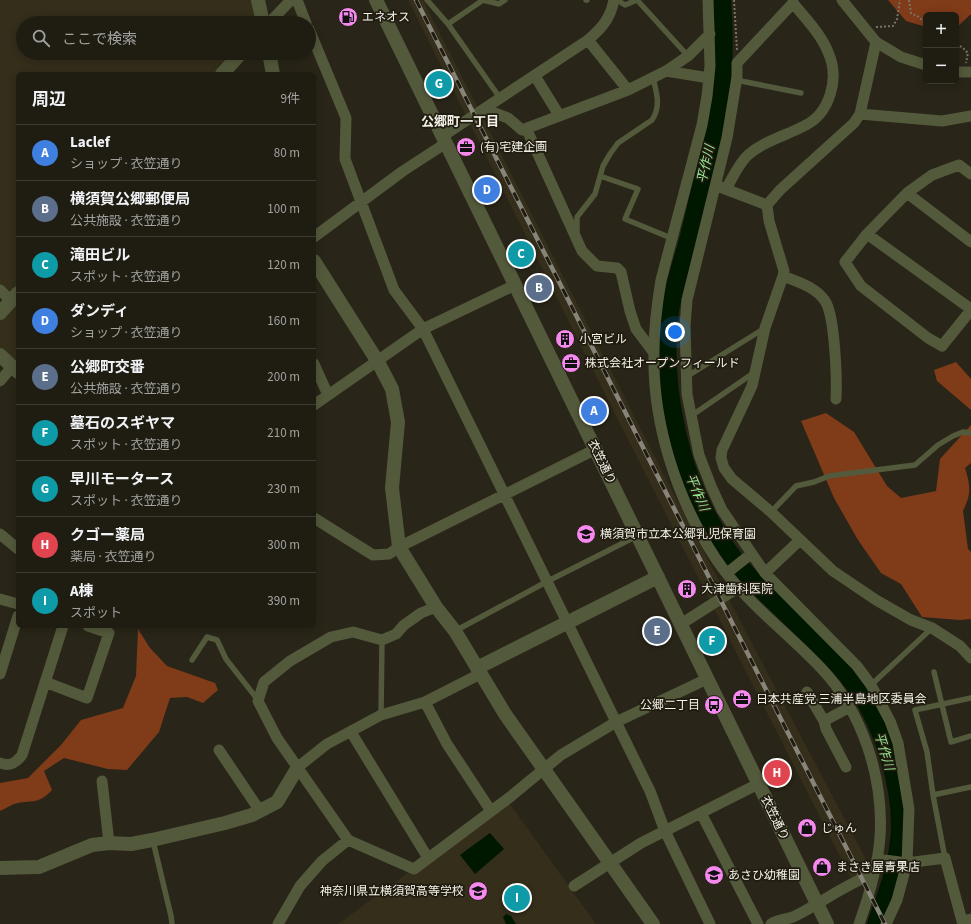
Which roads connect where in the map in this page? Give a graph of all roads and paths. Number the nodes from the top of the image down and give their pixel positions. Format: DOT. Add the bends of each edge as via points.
graph roads {
  1 [pos="258,0"];
  2 [pos="290,0"];
  3 [pos="297,0"];
  4 [pos="376,0"];
  5 [pos="427,0"];
  6 [pos="505,0"];
  7 [pos="614,0"];
  8 [pos="617,0"];
  9 [pos="708,0"];
  10 [pos="734,0"];
  11 [pos="842,0"];
  12 [pos="900,0"];
  13 [pos="909,0"];
  14 [pos="261,16"];
  15 [pos="276,16"];
  16 [pos="303,16"];
  17 [pos="923,21"];
  18 [pos="448,24"];
  19 [pos="865,26"];
  20 [pos="710,34"];
  21 [pos="588,40"];
  22 [pos="876,42"];
  23 [pos="316,46"];
  24 [pos="959,46"];
  25 [pos="970,52"];
  26 [pos="688,56"];
  27 [pos="235,60"];
  28 [pos="270,60"];
  29 [pos="737,63"];
  30 [pos="923,64"];
  31 [pos="666,71"];
  32 [pos="224,72"];
  33 [pos="273,72"];
  34 [pos="963,73"];
  35 [pos="535,76"];
  36 [pos="653,78"];
  37 [pos="709,78"];
  38 [pos="736,80"];
  39 [pos="628,90"];
  40 [pos="801,93"];
  41 [pos="500,98"];
  42 [pos="486,108"];
  43 [pos="860,114"];
  44 [pos="559,115"];
  45 [pos="971,116"];
  46 [pos="527,130"];
  47 [pos="445,140"];
  48 [pos="971,174"];
  49 [pos="600,176"];
  50 [pos="721,187"];
  51 [pos="907,193"];
  52 [pos="361,203"];
  53 [pos="768,205"];
  54 [pos="867,234"];
  55 [pos="316,236"];
  56 [pos="671,238"];
  57 [pos="576,239"];
  58 [pos="971,242"];
  59 [pos="316,264"];
  60 [pos="783,276"];
  61 [pos="515,285"];
  62 [pos="0,290"];
  63 [pos="15,297"];
  64 [pos="971,310"];
  65 [pos="0,313"];
  66 [pos="765,328"];
  67 [pos="423,329"];
  68 [pos="654,353"];
  69 [pos="0,355"];
  70 [pos="378,362"];
  71 [pos="316,368"];
  72 [pos="15,370"];
  73 [pos="756,371"];
  74 [pos="686,378"];
  75 [pos="0,381"];
  76 [pos="328,395"];
  77 [pos="836,399"];
  78 [pos="316,404"];
  79 [pos="691,416"];
  80 [pos="971,433"];
  81 [pos="596,450"];
  82 [pos="505,494"];
  83 [pos="771,512"];
  84 [pos="316,519"];
  85 [pos="0,534"];
  86 [pos="638,536"];
  87 [pos="800,540"];
  88 [pos="16,547"];
  89 [pos="399,547"];
  90 [pos="750,555"];
  91 [pos="727,572"];
  92 [pos="765,573"];
  93 [pos="658,576"];
  94 [pos="548,581"];
  95 [pos="739,586"];
  96 [pos="0,599"];
  97 [pos="16,603"];
  98 [pos="436,607"];
  99 [pos="16,622"];
  100 [pos="568,622"];
  101 [pos="681,624"];
  102 [pos="62,628"];
  103 [pos="94,628"];
  104 [pos="932,628"];
  105 [pos="455,631"];
  106 [pos="382,640"];
  107 [pos="971,658"];
  108 [pos="192,660"];
  109 [pos="479,671"];
  110 [pos="934,672"];
  111 [pos="0,674"];
  112 [pos="708,679"];
  113 [pos="45,682"];
  114 [pos="871,685"];
  115 [pos="807,692"];
  116 [pos="971,698"];
  117 [pos="258,700"];
  118 [pos="425,702"];
  119 [pos="943,705"];
  120 [pos="850,707"];
  121 [pos="381,715"];
  122 [pos="824,721"];
  123 [pos="616,722"];
  124 [pos="351,732"];
  125 [pos="971,736"];
  126 [pos="220,750"];
  127 [pos="0,763"];
  128 [pos="298,767"];
  129 [pos="846,767"];
  130 [pos="545,769"];
  131 [pos="102,781"];
  132 [pos="758,784"];
  133 [pos="971,788"];
  134 [pos="933,795"];
  135 [pos="260,811"];
  136 [pos="491,811"];
  137 [pos="701,813"];
  138 [pos="665,831"];
  139 [pos="152,840"];
  140 [pos="348,840"];
  141 [pos="109,843"];
  142 [pos="428,858"];
  143 [pos="945,858"];
  144 [pos="879,859"];
  145 [pos="610,862"];
  146 [pos="905,863"];
  147 [pos="0,868"];
  148 [pos="874,874"];
  149 [pos="574,886"];
  150 [pos="817,904"];
  151 [pos="971,919"];
  152 [pos="172,924"];
  153 [pos="278,924"];
  154 [pos="653,924"];
  155 [pos="710,924"];
  156 [pos="758,924"];
  157 [pos="771,924"];
  158 [pos="827,924"];
  159 [pos="859,924"];
  160 [pos="886,924"];
  1 -- 14 [label="street"];
  2 -- 15 [label="street"];
  3 -- 16 [label="street"];
  4 -- 47 [label="street, 衣笠通り"];
  5 -- 18 [label="lane"];
  6 -- 18 [label="lane" via="499,4 483,0"];
  7 -- 21 [label="street" via="611,14 605,24"];
  8 -- 26 [label="lane" via="625,5 637,0"];
  9 -- 20 [label="street"];
  10 -- 29 [label="path"];
  11 -- 19 [label="street"];
  12 -- 19 [label="path" via="897,19 893,26"];
  13 -- 17 [label="path" via="911,13"];
  18 -- 41 [label="lane"];
  19 -- 22 [label="street"];
  20 -- 26 [label="street"];
  20 -- 37 [label="street"];
  21 -- 35 [label="street"];
  21 -- 39 [label="street"];
  22 -- 30 [label="street" via="901,57"];
  22 -- 43 [label="street"];
  23 -- 52 [label="street" via="346,118 345,159"];
  24 -- 25 [label="path"];
  25 -- 34 [label="path"];
  26 -- 31 [label="street"];
  27 -- 32 [label="street"];
  28 -- 33 [label="street"];
  29 -- 38 [label="street"];
  29 -- 50 [label="street" via="793,3 821,39 828,53 833,68 832,82 825,109 816,118 806,126 771,140 747,156"];
  31 -- 36 [label="street"];
  31 -- 37 [label="street"];
  35 -- 41 [label="street"];
  35 -- 44 [label="street"];
  36 -- 39 [label="street"];
  36 -- 49 [label="lane" via="658,103 655,115 652,120 618,143"];
  37 -- 56 [label="street" via="702,125"];
  38 -- 40 [label="lane"];
  38 -- 50 [label="street"];
  39 -- 44 [label="street"];
  41 -- 42 [label="street"];
  42 -- 46 [label="street" via="508,118 522,130"];
  42 -- 47 [label="street"];
  43 -- 45 [label="street" via="942,121"];
  43 -- 53 [label="street" via="854,123 780,190"];
  44 -- 46 [label="street"];
  46 -- 57 [label="street"];
  47 -- 52 [label="street"];
  47 -- 61 [label="street, 衣笠通り"];
  48 -- 51 [label="street" via="959,165 932,175"];
  49 -- 56 [label="lane" via="638,189 625,219"];
  49 -- 57 [label="lane" via="595,194 577,217"];
  50 -- 53 [label="street"];
  50 -- 74 [label="street" via="687,300"];
  51 -- 54 [label="street"];
  51 -- 58 [label="street"];
  52 -- 55 [label="street"];
  52 -- 67 [label="street" via="394,290"];
  53 -- 60 [label="street" via="769,221 784,271"];
  54 -- 64 [label="street"];
  54 -- 64 [label="street" via="845,262 861,286 928,338 942,346"];
  56 -- 68 [label="street" via="660,287"];
  57 -- 68 [label="street" via="582,251 597,266 617,268 621,272 636,329"];
  59 -- 70 [label="street"];
  60 -- 66 [label="street"];
  60 -- 77 [label="street" via="810,287 825,301 830,311 837,375"];
  61 -- 67 [label="street"];
  61 -- 81 [label="street, 衣笠通り"];
  62 -- 63 [label="street"];
  63 -- 65 [label="street"];
  66 -- 73 [label="street"];
  66 -- 74 [label="lane"];
  67 -- 70 [label="street"];
  67 -- 82 [label="street"];
  68 -- 91 [label="street" via="658,406 676,479 716,559"];
  69 -- 72 [label="street"];
  70 -- 76 [label="street"];
  70 -- 89 [label="street" via="392,389 398,422 392,488"];
  71 -- 76 [label="street"];
  72 -- 75 [label="street"];
  73 -- 79 [label="lane"];
  73 -- 83 [label="street" via="752,386 722,450 721,458 732,479"];
  74 -- 79 [label="street"];
  76 -- 78 [label="street"];
  79 -- 90 [label="street" via="700,455 711,486 722,510"];
  80 -- 83 [label="lane" via="964,432 953,436 915,465 829,476 796,486"];
  81 -- 82 [label="street"];
  81 -- 86 [label="street, 衣笠通り"];
  82 -- 89 [label="street"];
  82 -- 94 [label="street"];
  83 -- 87 [label="street"];
  84 -- 89 [label="street" via="373,555 389,554"];
  85 -- 88 [label="street"];
  86 -- 93 [label="street, 衣笠通り"];
  86 -- 94 [label="lane"];
  87 -- 92 [label="street"];
  87 -- 104 [label="street" via="833,572 855,588 911,620"];
  89 -- 98 [label="street"];
  90 -- 91 [label="street"];
  90 -- 92 [label="street"];
  91 -- 95 [label="street"];
  92 -- 114 [label="street" via="857,666"];
  93 -- 100 [label="street"];
  93 -- 101 [label="street, 衣笠通り"];
  94 -- 100 [label="street"];
  94 -- 105 [label="lane"];
  95 -- 101 [label="street"];
  95 -- 120 [label="street" via="822,669"];
  96 -- 97 [label="street"];
  98 -- 105 [label="street"];
  98 -- 106 [label="street" via="404,625 396,634"];
  99 -- 111 [label="street"];
  100 -- 109 [label="street"];
  100 -- 123 [label="street"];
  101 -- 112 [label="street, 衣笠通り"];
  102 -- 113 [label="street"];
  103 -- 113 [label="street" via="109,633 87,698"];
  104 -- 107 [label="street" via="960,646"];
  104 -- 114 [label="lane"];
  105 -- 109 [label="street"];
  106 -- 117 [label="street" via="353,632 331,637 290,661 264,682"];
  106 -- 121 [label="lane"];
  108 -- 117 [label="lane" via="207,637 217,640 226,659"];
  109 -- 118 [label="street"];
  109 -- 130 [label="street" via="505,714"];
  110 -- 119 [label="lane"];
  112 -- 123 [label="street"];
  112 -- 132 [label="street, 衣笠通り"];
  113 -- 127 [label="street" via="22,755 13,764"];
  114 -- 146 [label="street" via="890,721 901,758 909,809"];
  115 -- 122 [label="street"];
  116 -- 119 [label="lane"];
  117 -- 128 [label="street" via="277,738"];
  118 -- 121 [label="street"];
  118 -- 136 [label="street" via="447,744"];
  119 -- 125 [label="lane" via="951,742"];
  119 -- 134 [label="lane" via="915,710 927,752"];
  120 -- 122 [label="street"];
  120 -- 144 [label="street" via="868,748 879,796"];
  121 -- 124 [label="street"];
  122 -- 129 [label="street"];
  123 -- 130 [label="street" via="561,755"];
  123 -- 138 [label="street" via="650,791"];
  124 -- 128 [label="street" via="327,744"];
  124 -- 142 [label="street"];
  126 -- 135 [label="street"];
  128 -- 135 [label="street" via="277,802"];
  128 -- 140 [label="street"];
  130 -- 136 [label="street"];
  130 -- 145 [label="street"];
  131 -- 141 [label="street"];
  132 -- 137 [label="street"];
  132 -- 150 [label="street, 衣笠通り"];
  133 -- 134 [label="lane"];
  134 -- 143 [label="lane"];
  135 -- 139 [label="street" via="226,823"];
  136 -- 142 [label="street"];
  137 -- 138 [label="street"];
  137 -- 156 [label="street"];
  138 -- 145 [label="street"];
  138 -- 155 [label="street"];
  139 -- 141 [label="street" via="131,844"];
  139 -- 152 [label="lane"];
  140 -- 142 [label="street" via="414,868"];
  140 -- 153 [label="street" via="322,861 300,886"];
  141 -- 147 [label="street" via="92,845 39,867"];
  143 -- 146 [label="street"];
  143 -- 151 [label="street" via="962,921"];
  144 -- 146 [label="street"];
  144 -- 148 [label="street"];
  145 -- 149 [label="street"];
  145 -- 154 [label="street"];
  146 -- 160 [label="street" via="897,900"];
  148 -- 150 [label="street"];
  148 -- 159 [label="street"];
  150 -- 157 [label="street" via="796,917 778,919"];
  150 -- 158 [label="street, 衣笠通り"];
}
